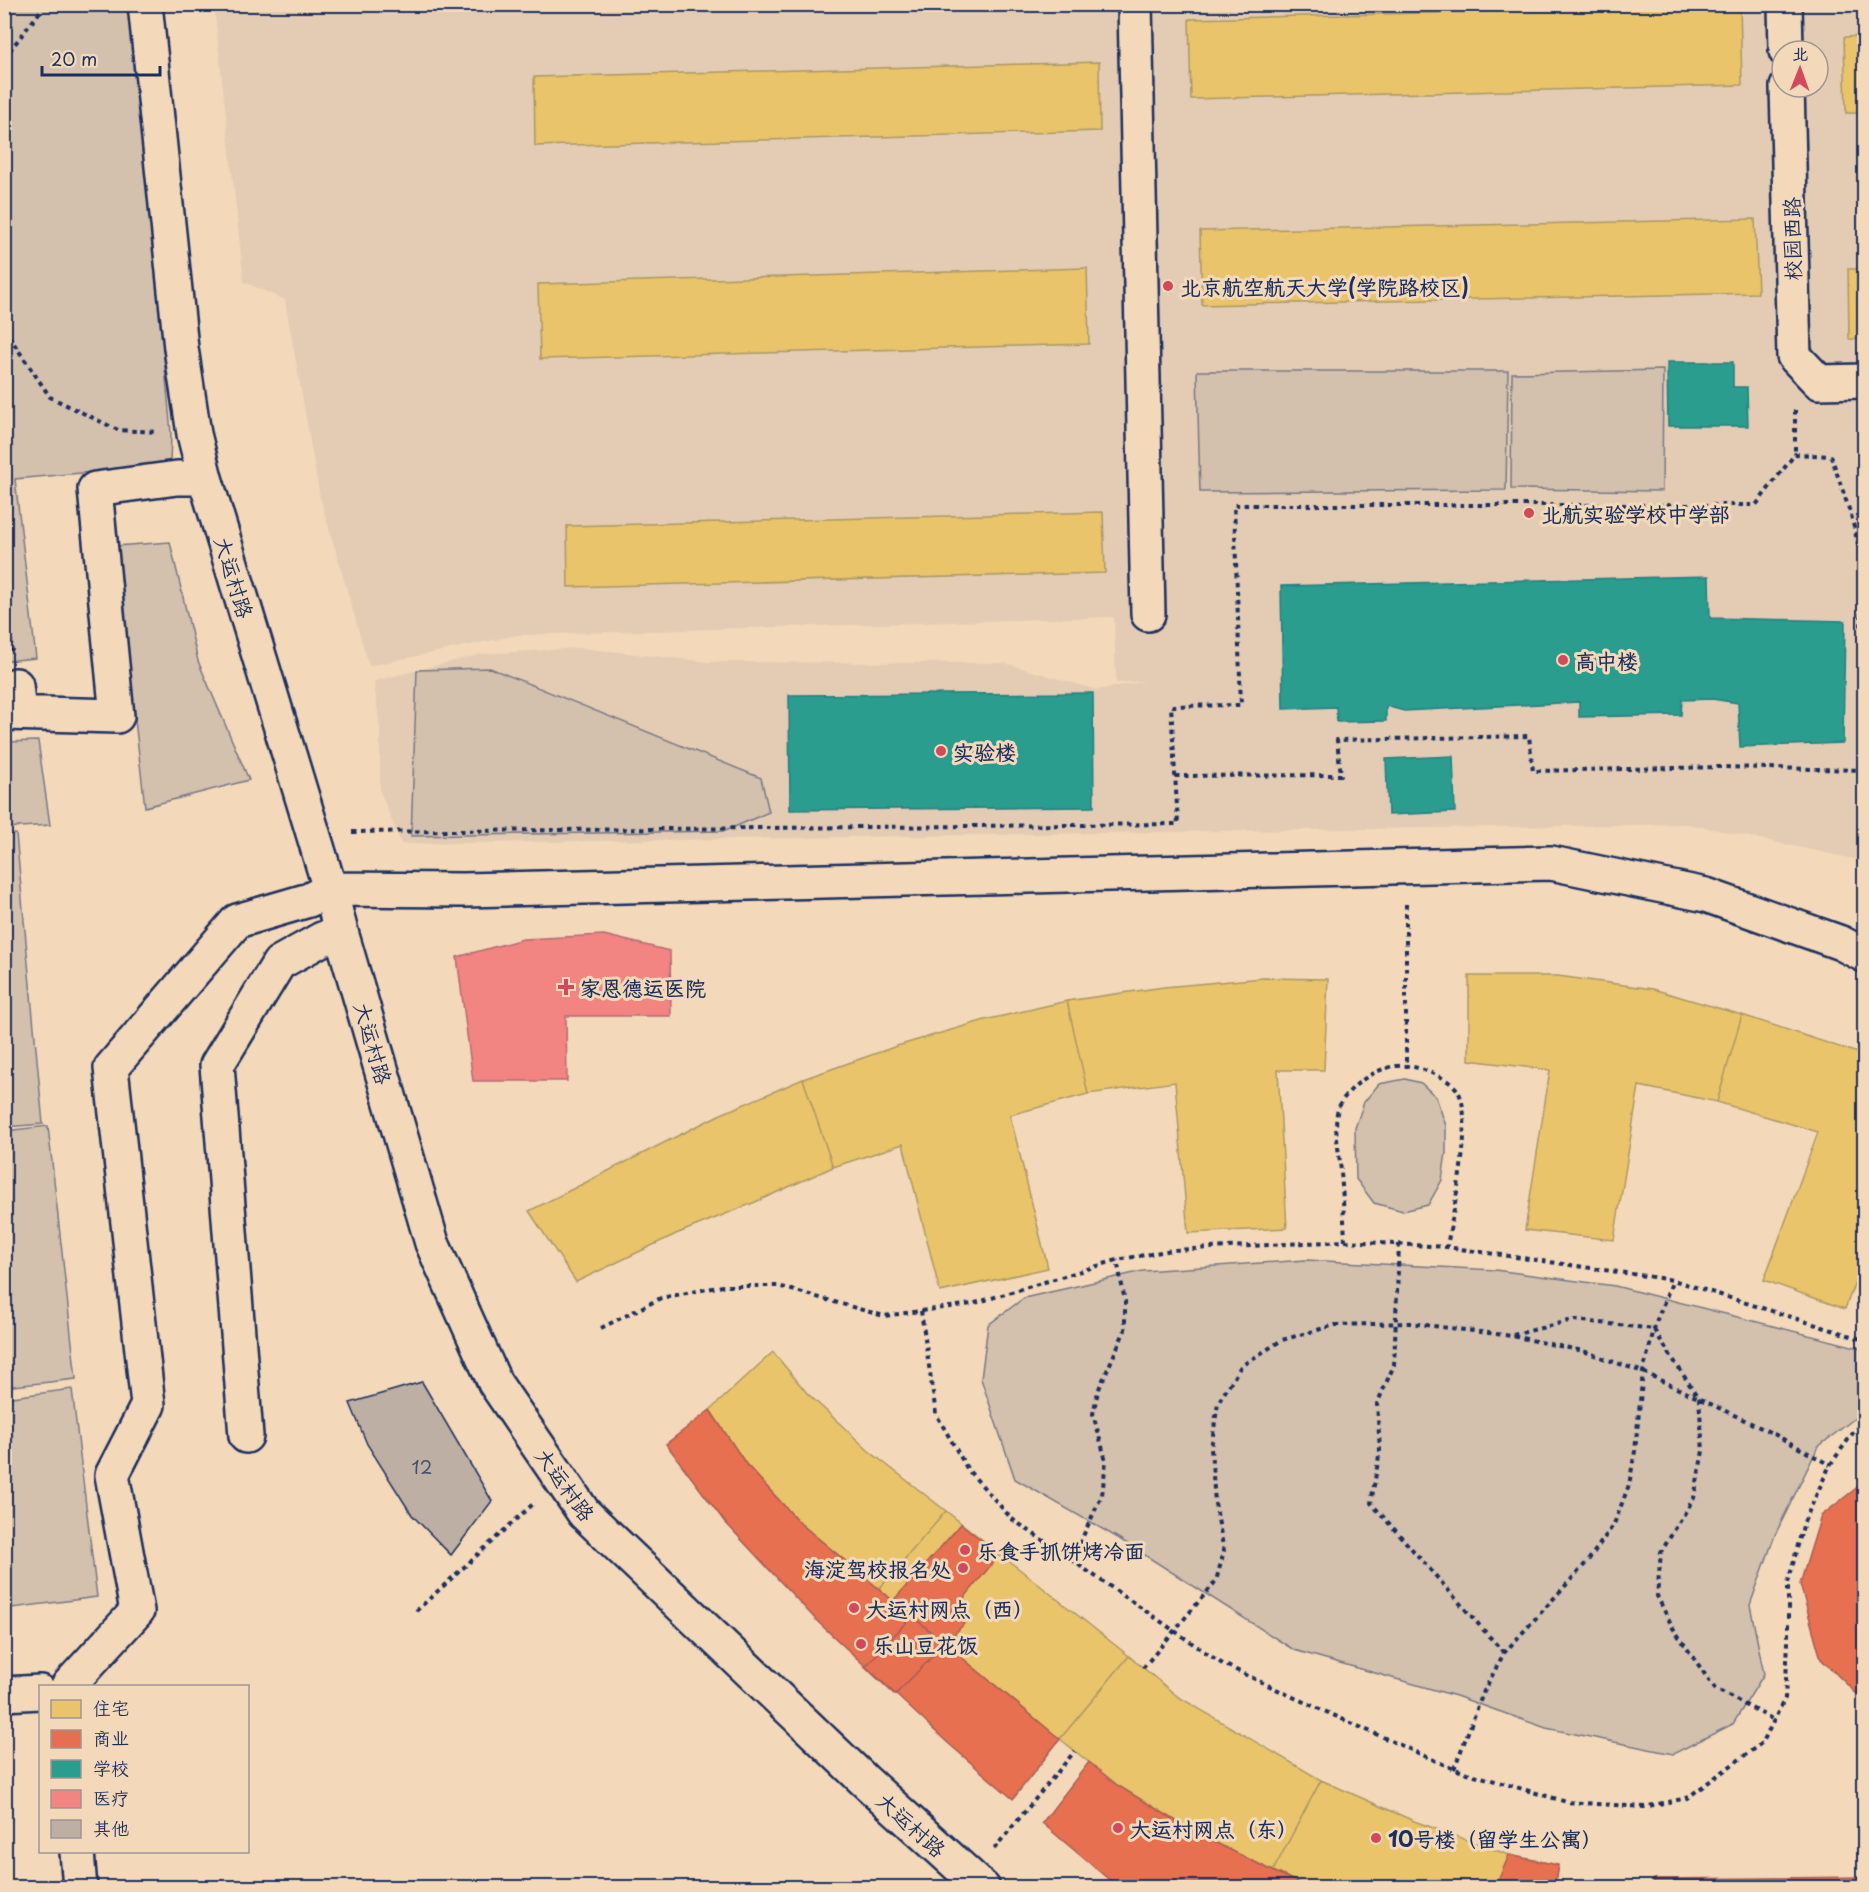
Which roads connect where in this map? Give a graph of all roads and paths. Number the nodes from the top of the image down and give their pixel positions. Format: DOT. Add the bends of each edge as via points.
graph roads {
  1 [pos="46,4"];
  2 [pos="146,4"];
  3 [pos="1135,4"];
  4 [pos="1785,4"];
  5 [pos="1786,39"];
  6 [pos="4,58"];
  7 [pos="1787,99"];
  8 [pos="4,329"];
  9 [pos="1864,381"];
  10 [pos="194,434"];
  11 [pos="205,478"];
  12 [pos="1862,548"];
  13 [pos="4,586"];
  14 [pos="1148,614"];
  15 [pos="13,704"];
  16 [pos="1864,723"];
  17 [pos="1864,770"];
  18 [pos="1175,776"];
  19 [pos="348,832"];
  20 [pos="1406,866"];
  21 [pos="330,890"];
  22 [pos="341,932"];
  23 [pos="1864,955"];
  24 [pos="1406,1065"];
  25 [pos="1345,1242"];
  26 [pos="1399,1244"];
  27 [pos="1447,1246"];
  28 [pos="1117,1260"];
  29 [pos="1673,1280"];
  30 [pos="921,1311"];
  31 [pos="1396,1323"];
  32 [pos="601,1328"];
  33 [pos="1654,1329"];
  34 [pos="1512,1336"];
  35 [pos="1864,1340"];
  36 [pos="1643,1372"];
  37 [pos="1699,1399"];
  38 [pos="1864,1422"];
  39 [pos="246,1436"];
  40 [pos="1830,1465"];
  41 [pos="535,1502"];
  42 [pos="1071,1560"];
  43 [pos="416,1611"];
  44 [pos="1173,1630"];
  45 [pos="1504,1653"];
  46 [pos="1143,1668"];
  47 [pos="69,1685"];
  48 [pos="39,1692"];
  49 [pos="4,1694"];
  50 [pos="1774,1720"];
  51 [pos="1075,1751"];
  52 [pos="1454,1769"];
  53 [pos="77,1853"];
  54 [pos="977,1882"];
  55 [pos="80,1887"];
  1 -- 6 [label="path"];
  2 -- 10 [label="street, 大运村路" via="181,348"];
  3 -- 14 [label="street"];
  4 -- 5 [label="street"];
  7 -- 9 [label="street, 校园西路" via="1794,356 1819,382"];
  8 -- 10 [label="path" via="50,397 118,430"];
  10 -- 11 [label="street, 大运村路"];
  11 -- 15 [label="street" via="95,489 117,716"];
  11 -- 21 [label="street, 大运村路"];
  12 -- 16 [label="path"];
  12 -- 18 [label="path" via="1832,456 1795,454 1756,505 1234,505 1240,705 1171,706"];
  13 -- 15 [label="path"];
  17 -- 18 [label="path" via="1721,767 1533,771 1529,736 1337,740 1341,775"];
  18 -- 19 [label="path" via="1178,824"];
  20 -- 21 [label="street"];
  20 -- 23 [label="street" via="1551,863 1706,895"];
  20 -- 24 [label="path"];
  21 -- 22 [label="street, 大运村路"];
  21 -- 47 [label="street" via="237,921 111,1068 148,1405 111,1475 137,1611"];
  22 -- 39 [label="street" via="279,963 217,1065"];
  22 -- 54 [label="street, 大运村路" via="432,1243 495,1383 584,1513 865,1782"];
  24 -- 25 [label="path" via="1362,1079 1347,1092 1338,1113"];
  24 -- 27 [label="path" via="1445,1078 1459,1091 1465,1116 1464,1146"];
  25 -- 26 [label="path"];
  25 -- 28 [label="path" via="1172,1250"];
  26 -- 27 [label="path"];
  26 -- 31 [label="path"];
  27 -- 29 [label="path"];
  28 -- 30 [label="path" via="972,1304"];
  28 -- 42 [label="path" via="1125,1301 1125,1330 1098,1391 1093,1414 1106,1461 1102,1495"];
  29 -- 33 [label="path"];
  29 -- 35 [label="path"];
  30 -- 32 [label="path" via="884,1316 778,1286 723,1286 661,1298"];
  30 -- 42 [label="path" via="936,1414 969,1470 1012,1519"];
  31 -- 34 [label="path"];
  31 -- 44 [label="path" via="1335,1325 1281,1340 1241,1366 1218,1403 1211,1448 1224,1551 1216,1581"];
  31 -- 45 [label="path" via="1394,1365 1377,1404 1380,1450 1371,1503"];
  33 -- 34 [label="path" via="1573,1320"];
  33 -- 36 [label="path"];
  33 -- 37 [label="path"];
  34 -- 36 [label="path" via="1583,1351"];
  36 -- 37 [label="path"];
  36 -- 45 [label="path" via="1629,1485 1614,1524 1587,1562"];
  37 -- 40 [label="path"];
  37 -- 50 [label="path" via="1703,1451 1694,1498 1661,1552 1658,1596 1673,1628 1715,1689"];
  38 -- 40 [label="path"];
  40 -- 50 [label="path" via="1804,1522 1788,1584 1785,1698"];
  41 -- 43 [label="path"];
  42 -- 44 [label="path"];
  44 -- 46 [label="path"];
  44 -- 52 [label="path" via="1221,1663"];
  45 -- 52 [label="path" via="1483,1693"];
  48 -- 49 [label="street"];
  50 -- 52 [label="path" via="1762,1742 1687,1798 1644,1807 1567,1802"];
  51 -- 54 [label="path"];
  53 -- 55 [label="street"];
}
